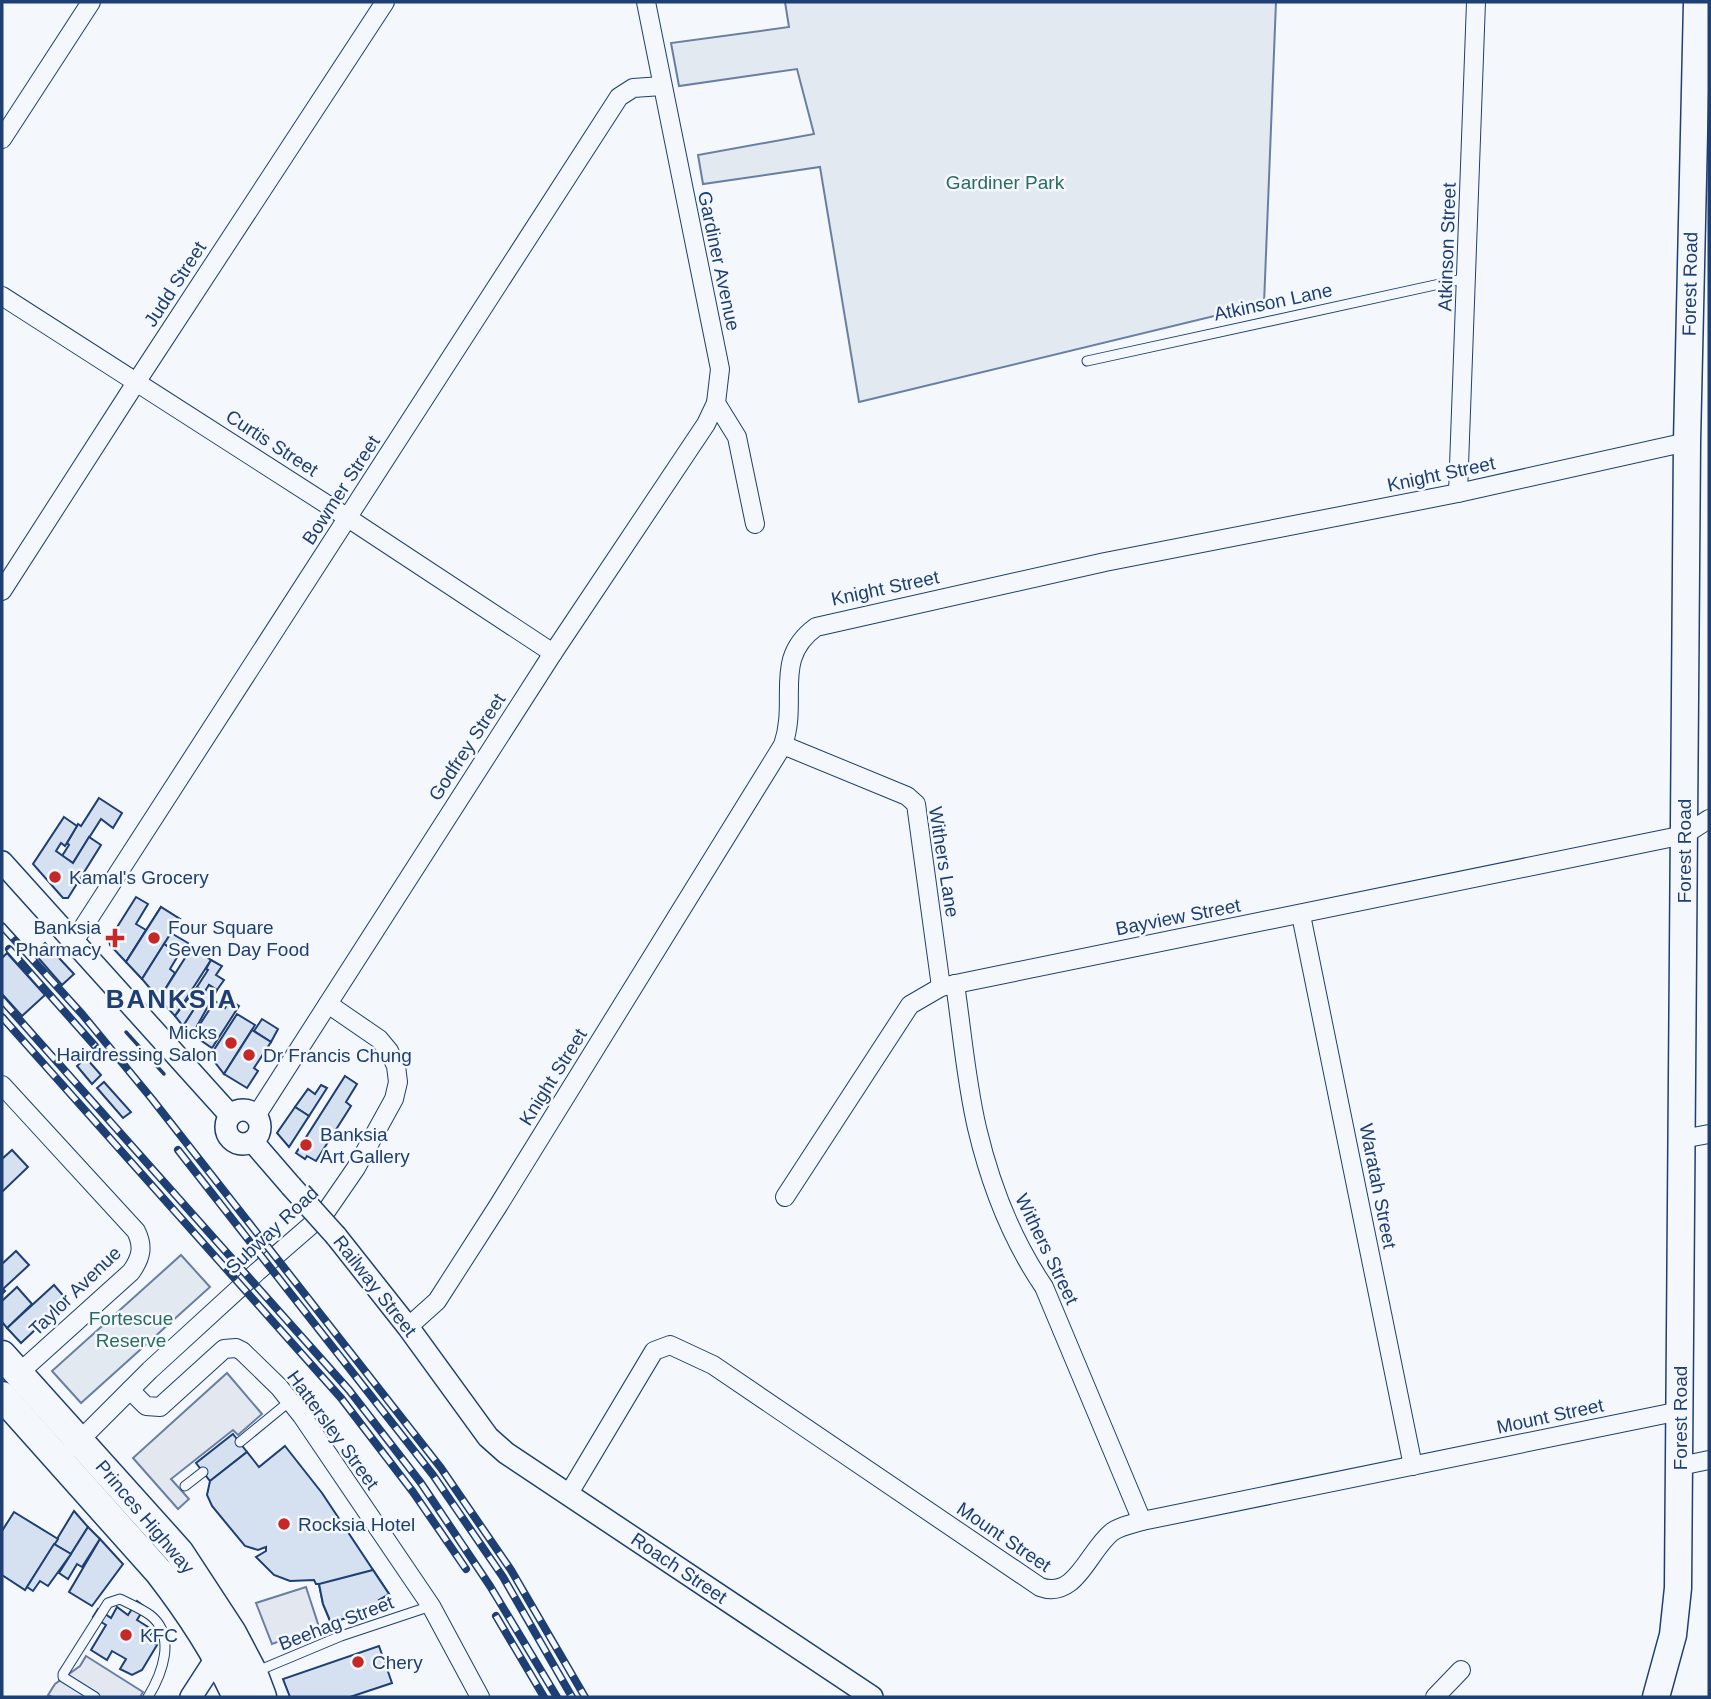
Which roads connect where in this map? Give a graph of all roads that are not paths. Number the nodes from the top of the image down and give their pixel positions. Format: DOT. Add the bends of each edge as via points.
graph roads {
  1 [pos="91,2"];
  2 [pos="385,2"];
  3 [pos="646,2"];
  4 [pos="1476,2"];
  5 [pos="1698,2"];
  6 [pos="662,86"];
  7 [pos="2,139"];
  8 [pos="1467,278"];
  9 [pos="2,296"];
  10 [pos="1087,361"];
  11 [pos="137,380"];
  12 [pos="716,403"];
  13 [pos="1687,442"];
  14 [pos="1458,493"];
  15 [pos="348,518"];
  16 [pos="755,524"];
  17 [pos="2,591"];
  18 [pos="553,653"];
  19 [pos="783,745"];
  20 [pos="1709,819"];
  21 [pos="1684,835"];
  22 [pos="2,862"];
  23 [pos="1301,915"];
  24 [pos="73,943"];
  25 [pos="948,985"];
  26 [pos="328,1004"];
  27 [pos="2,1086"];
  28 [pos="230,1115"];
  29 [pos="256,1116"];
  30 [pos="1709,1134"];
  31 [pos="1682,1139"];
  32 [pos="253,1142"];
  33 [pos="785,1198"];
  34 [pos="408,1327"];
  35 [pos="10,1364"];
  36 [pos="130,1390"];
  37 [pos="2,1396"];
  38 [pos="290,1401"];
  39 [pos="1680,1412"];
  40 [pos="488,1437"];
  41 [pos="240,1442"];
  42 [pos="70,1450"];
  43 [pos="1709,1460"];
  44 [pos="1413,1466"];
  45 [pos="1680,1466"];
  46 [pos="203,1472"];
  47 [pos="185,1486"];
  48 [pos="568,1495"];
  49 [pos="1142,1521"];
  50 [pos="431,1606"];
  51 [pos="225,1644"];
  52 [pos="1461,1670"];
  53 [pos="258,1685"];
  54 [pos="95,1697"];
  55 [pos="148,1697"];
  56 [pos="191,1697"];
  57 [pos="237,1697"];
  58 [pos="480,1697"];
  59 [pos="872,1697"];
  60 [pos="1435,1697"];
  61 [pos="1656,1697"];
  1 -- 7 [label="street"];
  2 -- 11 [label="street, Judd Street"];
  3 -- 6 [label="street, Gardiner Avenue"];
  4 -- 8 [label="street, Atkinson Street"];
  5 -- 13 [label="main road, Forest Road" via="1696,226"];
  6 -- 12 [label="street, Gardiner Avenue" via="720,369"];
  6 -- 15 [label="street, Bowmer Street" via="633,88 619,97"];
  8 -- 10 [label="lane, Atkinson Lane"];
  8 -- 14 [label="street, Atkinson Street"];
  9 -- 11 [label="street, Curtis Street"];
  11 -- 15 [label="street, Curtis Street"];
  11 -- 17 [label="street, Judd Street"];
  12 -- 16 [label="street" via="740,445"];
  12 -- 18 [label="street, Godfrey Street"];
  13 -- 14 [label="street, Knight Street"];
  13 -- 21 [label="main road, Forest Road"];
  14 -- 19 [label="street, Knight Street" via="1118,559 816,626 799,642 789,664 790,717"];
  15 -- 18 [label="street, Curtis Street"];
  15 -- 24 [label="street, Bowmer Street"];
  18 -- 26 [label="street, Godfrey Street"];
  19 -- 25 [label="street, Withers Lane" via="908,796 916,804"];
  19 -- 34 [label="street, Knight Street" via="437,1301"];
  20 -- 21 [label="street"];
  21 -- 23 [label="street, Bayview Street"];
  21 -- 31 [label="main road, Forest Road"];
  22 -- 24 [label="street"];
  23 -- 25 [label="street, Bayview Street"];
  23 -- 44 [label="street, Waratah Street"];
  24 -- 28 [label="street"];
  25 -- 33 [label="street, Bayview Street" via="910,1005"];
  25 -- 49 [label="street, Withers Street" via="973,1110 995,1189 1024,1255 1044,1287"];
  26 -- 29 [label="street, Godfrey Street"];
  26 -- 36 [label="street, Subway Road" via="390,1051 398,1082 385,1119 326,1213"];
  27 -- 35 [label="street, Taylor Avenue" via="136,1231 142,1251 131,1272"];
  28 -- 29 [label="street" via="246,1110"];
  28 -- 32 [label="street" via="228,1137 236,1144"];
  29 -- 32 [label="street" via="260,1133"];
  30 -- 31 [label="street"];
  31 -- 39 [label="main road, Forest Road"];
  32 -- 34 [label="street, Railway Street, bridge"];
  34 -- 40 [label="street, Railway Street"];
  35 -- 42 [label="highway, Princes Highway"];
  36 -- 38 [label="street, Hattersley Street" via="146,1406 160,1407 224,1349 236,1348"];
  36 -- 42 [label="street, Subway Road"];
  37 -- 42 [label="highway, Princes Highway"];
  38 -- 41 [label="lane"];
  38 -- 50 [label="street, Hattersley Street"];
  39 -- 44 [label="street, Mount Street"];
  39 -- 45 [label="main road, Forest Road"];
  40 -- 48 [label="street, Roach Street"];
  42 -- 51 [label="highway, Princes Highway" via="200,1627"];
  43 -- 45 [label="street"];
  44 -- 49 [label="street, Mount Street"];
  45 -- 61 [label="main road, Forest Road" via="1678,1588 1673,1634"];
  46 -- 47 [label="lane"];
  48 -- 49 [label="street, Mount Street" via="654,1351 670,1345 713,1366 1040,1587 1067,1586 1108,1535"];
  48 -- 59 [label="street, Roach Street"];
  50 -- 53 [label="lane, Beehag Street" via="341,1636"];
  50 -- 58 [label="street, Hattersley Street"];
  51 -- 53 [label="highway, Princes Highway"];
  51 -- 56 [label="street"];
  51 -- 57 [label="highway, Princes Highway"];
  52 -- 60 [label="street"];
  54 -- 55 [label="lane" via="63,1674 108,1603 120,1599 150,1615 164,1636 163,1660"];
}
